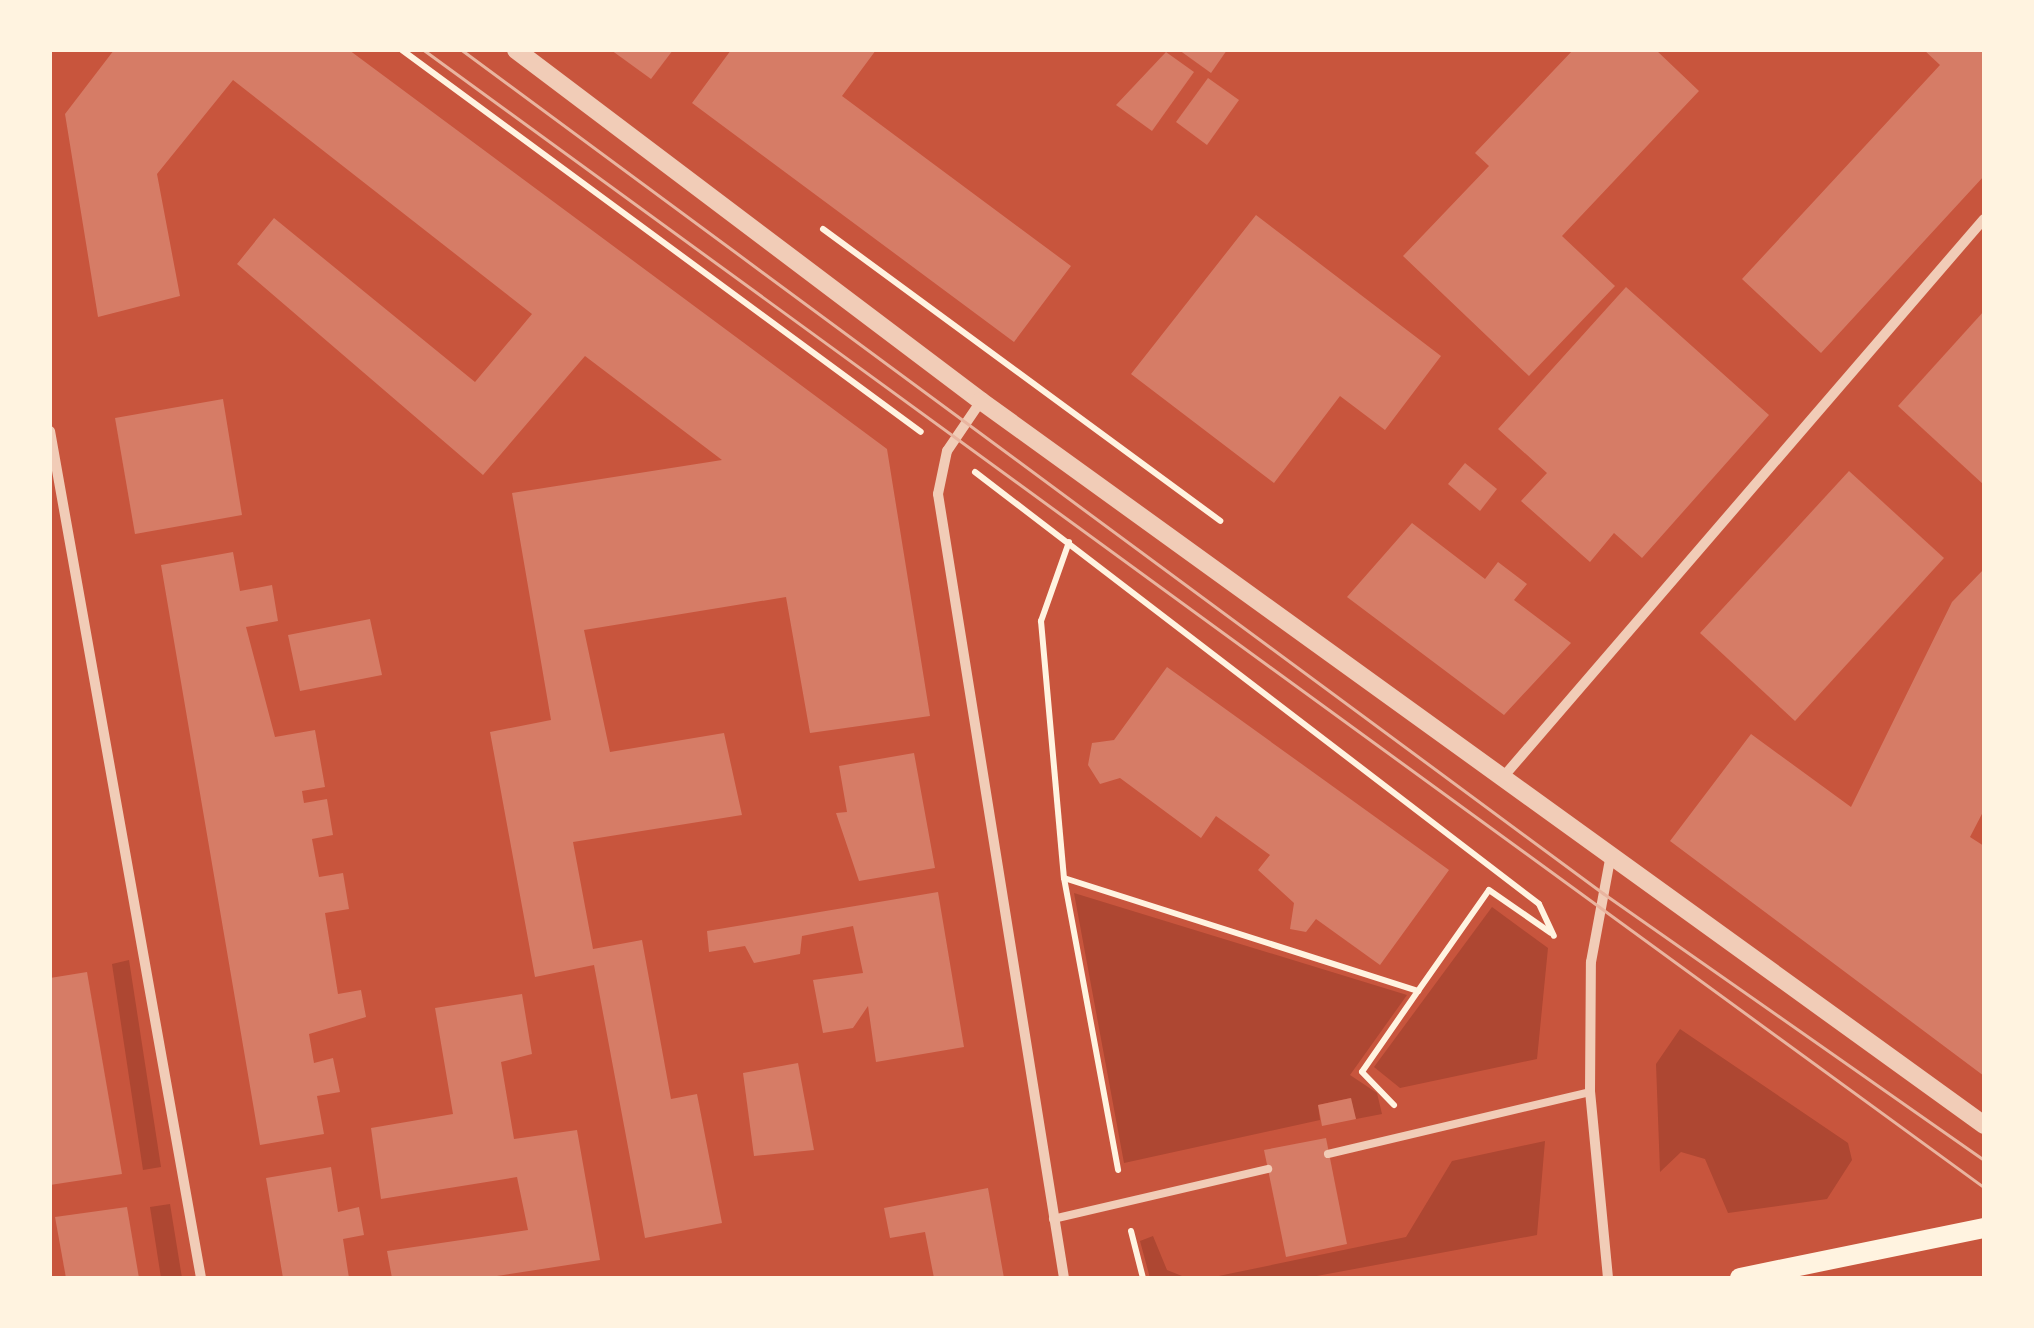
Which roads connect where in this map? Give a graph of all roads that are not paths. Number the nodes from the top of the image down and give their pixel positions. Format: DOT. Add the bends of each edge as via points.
graph roads {
  1 [pos="516,50"];
  2 [pos="1984,219"];
  3 [pos="981,401"];
  4 [pos="50,431"];
  5 [pos="1504,776"];
  6 [pos="1611,854"];
  7 [pos="1590,1092"];
  8 [pos="1984,1125"];
  9 [pos="1328,1154"];
  10 [pos="1268,1169"];
  11 [pos="1053,1220"];
  12 [pos="1984,1228"];
  13 [pos="202,1278"];
  14 [pos="1064,1278"];
  15 [pos="1608,1278"];
  16 [pos="1740,1278"];
  1 -- 3 [label="street"];
  2 -- 5 [label="street"];
  3 -- 5 [label="street"];
  3 -- 11 [label="street" via="947,452 938,494"];
  4 -- 13 [label="street"];
  5 -- 6 [label="street"];
  6 -- 7 [label="street" via="1591,962"];
  6 -- 8 [label="street"];
  7 -- 9 [label="lane"];
  7 -- 15 [label="street"];
  10 -- 11 [label="lane"];
  11 -- 14 [label="street"];
  12 -- 16 [label="main road"];
}
